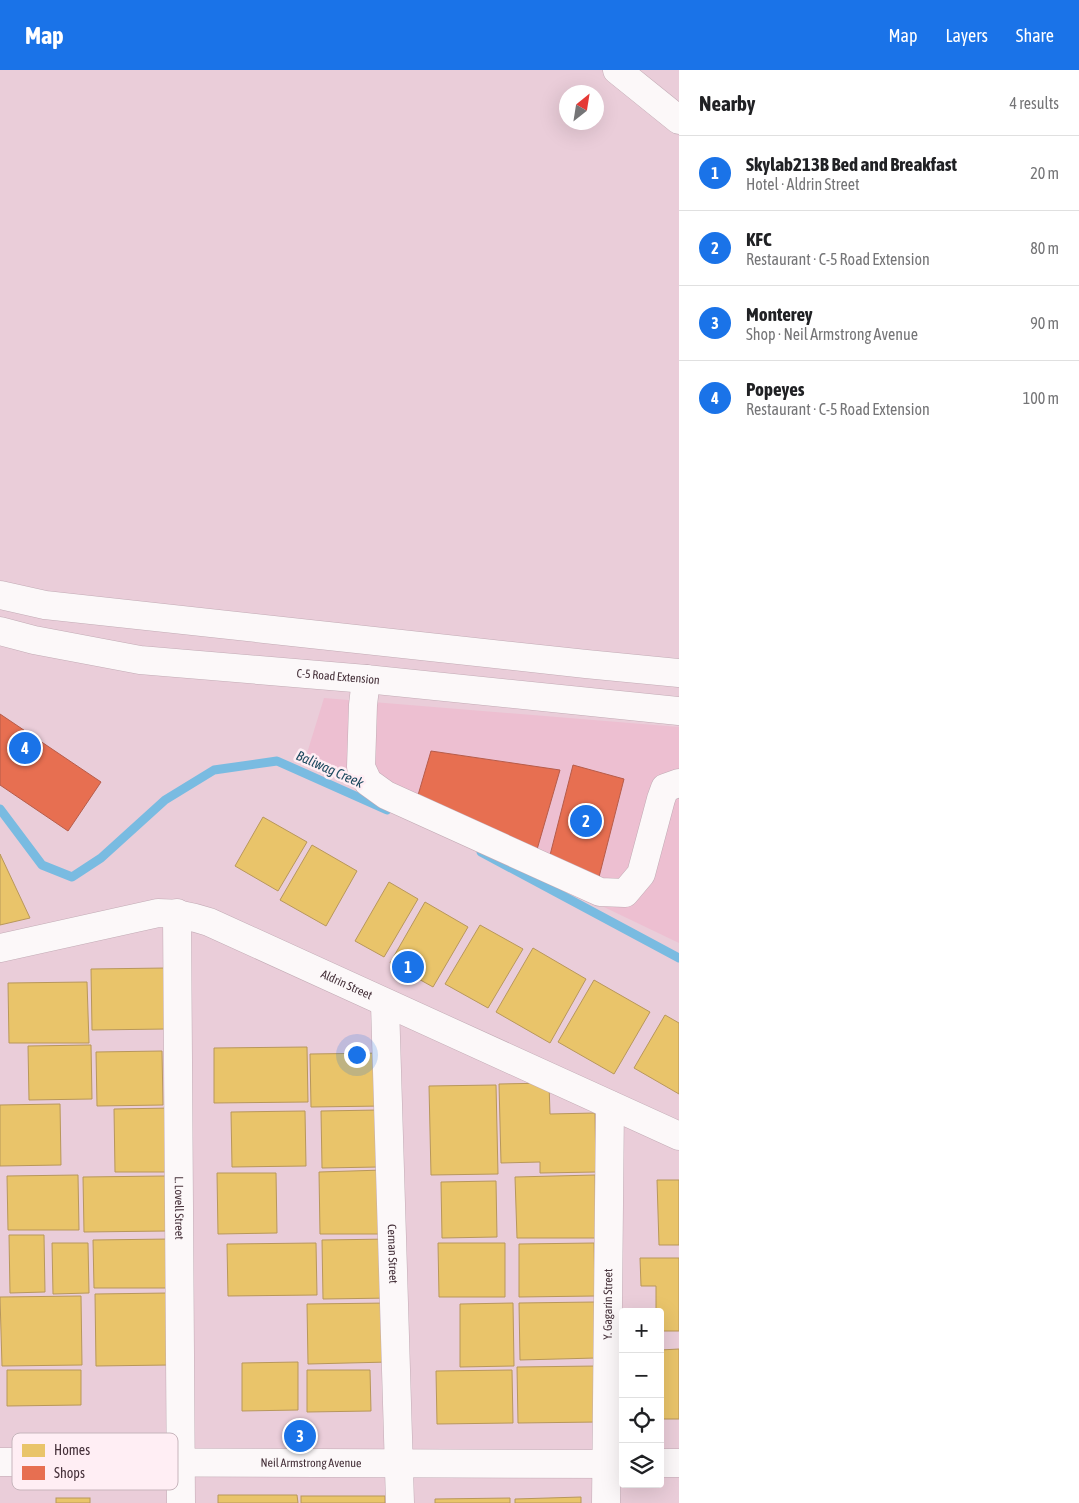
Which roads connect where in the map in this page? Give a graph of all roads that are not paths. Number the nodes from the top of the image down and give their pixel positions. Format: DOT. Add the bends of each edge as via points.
graph roads {
  1 [pos="617,70"];
  2 [pos="679,120"];
  3 [pos="0,594"];
  4 [pos="0,631"];
  5 [pos="679,673"];
  6 [pos="366,679"];
  7 [pos="679,711"];
  8 [pos="679,783"];
  9 [pos="177,913"];
  10 [pos="0,948"];
  11 [pos="385,1004"];
  12 [pos="610,1106"];
  13 [pos="679,1136"];
  14 [pos="180,1462"];
  15 [pos="400,1463"];
  16 [pos="664,1463"];
  17 [pos="679,1463"];
  18 [pos="615,1464"];
  19 [pos="180,1503"];
  20 [pos="400,1503"];
  21 [pos="606,1503"];
  1 -- 2 [label="main road"];
  3 -- 5 [label="main road" via="45,605"];
  4 -- 6 [label="main road, C-5 Road Extension" via="140,660"];
  6 -- 7 [label="main road, C-5 Road Extension"];
  6 -- 8 [label="main road" via="361,767 368,782 386,795 600,892 625,894 641,874 665,788"];
  9 -- 10 [label="main road, Aldrin Street" via="158,913"];
  9 -- 11 [label="main road, Aldrin Street" via="209,922"];
  9 -- 14 [label="main road, L. Lovell Street"];
  11 -- 12 [label="main road, Aldrin Street"];
  11 -- 15 [label="main road, Cernan Street"];
  12 -- 13 [label="main road, Aldrin Street"];
  12 -- 18 [label="main road, Y. Gagarin Street"];
  14 -- 15 [label="main road, Neil Armstrong Avenue"];
  14 -- 19 [label="main road, L. Lovell Street"];
  15 -- 18 [label="main road, Neil Armstrong Avenue"];
  15 -- 20 [label="main road, Cernan Street"];
  16 -- 17 [label="main road"];
  18 -- 21 [label="main road, Y. Gagarin Street"];
}
